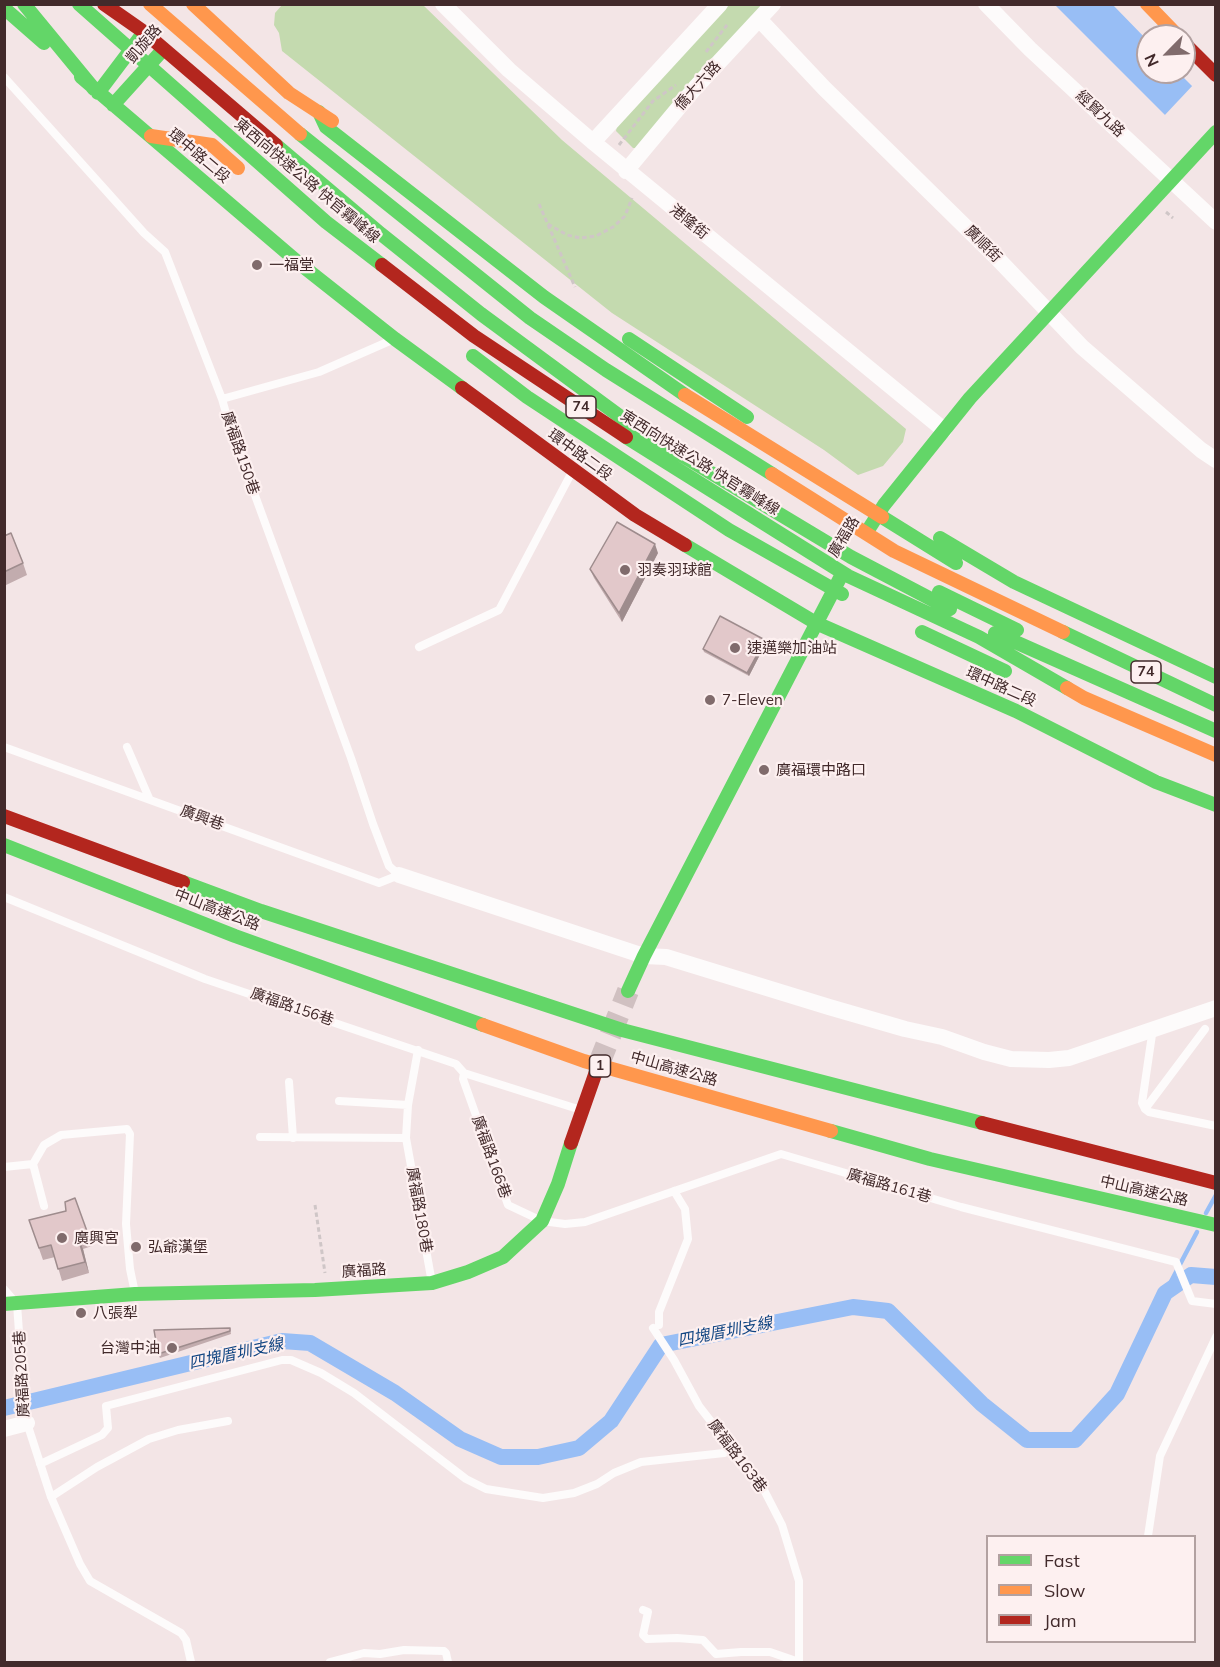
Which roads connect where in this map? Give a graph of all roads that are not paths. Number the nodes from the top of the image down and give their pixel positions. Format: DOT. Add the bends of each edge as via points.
graph roads {
  1 [pos="24,4"];
  2 [pos="79,4"];
  3 [pos="104,4"];
  4 [pos="150,4"];
  5 [pos="166,4"];
  6 [pos="443,4"];
  7 [pos="720,4"];
  8 [pos="773,4"];
  9 [pos="986,4"];
  10 [pos="1147,4"];
  11 [pos="197,6"];
  12 [pos="4,8"];
  13 [pos="759,19"];
  14 [pos="1166,24"];
  15 [pos="148,27"];
  16 [pos="167,44"];
  17 [pos="1196,55"];
  18 [pos="1215,75"];
  19 [pos="4,77"];
  20 [pos="96,91"];
  21 [pos="113,105"];
  22 [pos="319,112"];
  23 [pos="1215,132"];
  24 [pos="151,136"];
  25 [pos="593,142"];
  26 [pos="626,171"];
  27 [pos="248,176"];
  28 [pos="1171,181"];
  29 [pos="1215,222"];
  30 [pos="1050,314"];
  31 [pos="395,339"];
  32 [pos="460,346"];
  33 [pos="222,399"];
  34 [pos="944,430"];
  35 [pos="1215,460"];
  36 [pos="573,470"];
  37 [pos="884,505"];
  38 [pos="854,551"];
  39 [pos="855,600"];
  40 [pos="816,623"];
  41 [pos="907,625"];
  42 [pos="1077,638"];
  43 [pos="419,647"];
  44 [pos="1215,677"];
  45 [pos="1084,698"];
  46 [pos="1215,705"];
  47 [pos="1215,719"];
  48 [pos="1215,731"];
  49 [pos="4,747"];
  50 [pos="127,747"];
  51 [pos="1215,755"];
  52 [pos="149,798"];
  53 [pos="1215,805"];
  54 [pos="4,816"];
  55 [pos="4,845"];
  56 [pos="399,876"];
  57 [pos="4,897"];
  58 [pos="644,956"];
  59 [pos="628,991"];
  60 [pos="1215,1008"];
  61 [pos="1153,1028"];
  62 [pos="1205,1029"];
  63 [pos="418,1050"];
  64 [pos="598,1066"];
  65 [pos="464,1073"];
  66 [pos="289,1082"];
  67 [pos="339,1101"];
  68 [pos="408,1105"];
  69 [pos="1145,1109"];
  70 [pos="581,1110"];
  71 [pos="1215,1126"];
  72 [pos="260,1137"];
  73 [pos="293,1138"];
  74 [pos="406,1138"];
  75 [pos="33,1164"];
  76 [pos="4,1167"];
  77 [pos="1215,1183"];
  78 [pos="674,1191"];
  79 [pos="44,1206"];
  80 [pos="542,1221"];
  81 [pos="1215,1225"];
  82 [pos="432,1283"];
  83 [pos="4,1289"];
  84 [pos="135,1294"];
  85 [pos="11,1304"];
  86 [pos="1215,1304"];
  87 [pos="1215,1337"];
  88 [pos="27,1419"];
  89 [pos="228,1421"];
  90 [pos="4,1429"];
  91 [pos="732,1449"];
  92 [pos="40,1464"];
  93 [pos="51,1497"];
  94 [pos="1148,1535"];
  95 [pos="642,1610"];
  96 [pos="191,1662"];
  97 [pos="330,1662"];
  98 [pos="448,1662"];
  99 [pos="799,1662"];
  1 -- 20 [label="main road"];
  2 -- 45 [label="main road, 東西向快速公路 快官霧峰線 / 74" via="326,222 474,336 666,463 848,576 979,637"];
  3 -- 15 [label="main road"];
  4 -- 42 [label="main road, 東西向快速公路 快官霧峰線 / 74" via="321,153 549,331 606,370 894,551"];
  5 -- 15 [label="main road, 凱旋路"];
  6 -- 25 [label="street, 港隆街" via="509,70"];
  7 -- 25 [label="street"];
  8 -- 13 [label="street, 僑大六路"];
  9 -- 28 [label="street, 經貿九路"];
  10 -- 14 [label="main road"];
  11 -- 16 [label="main road, 凱旋路"];
  11 -- 22 [label="main road" via="290,93"];
  12 -- 20 [label="main road, 環中路二段"];
  13 -- 26 [label="street, 僑大六路"];
  13 -- 30 [label="street, 廣順街"];
  15 -- 16 [label="main road"];
  15 -- 20 [label="main road, 凱旋路"];
  16 -- 21 [label="main road, 凱旋路"];
  16 -- 38 [label="main road" via="389,232 502,318 652,425"];
  17 -- 18 [label="main road"];
  19 -- 33 [label="lane, 廣福路150巷" via="165,252"];
  20 -- 21 [label="main road, 環中路二段"];
  21 -- 24 [label="main road, 環中路二段"];
  22 -- 37 [label="main road" via="561,295"];
  22 -- 42 [label="main road" via="326,127 544,297 681,392"];
  23 -- 28 [label="main road, 廣福路"];
  24 -- 27 [label="main road" via="212,146"];
  24 -- 31 [label="main road, 環中路二段" via="300,264"];
  25 -- 26 [label="street, 港隆街"];
  26 -- 34 [label="street, 港隆街"];
  28 -- 29 [label="street, 經貿九路"];
  28 -- 30 [label="main road, 廣福路"];
  30 -- 34 [label="main road, 廣福路"];
  30 -- 35 [label="street, 廣順街" via="1102,366"];
  31 -- 33 [label="lane" via="319,372"];
  31 -- 36 [label="main road, 環中路二段"];
  32 -- 39 [label="main road" via="527,397 729,530"];
  33 -- 56 [label="lane, 廣福路150巷" via="373,824 390,866"];
  34 -- 37 [label="main road, 廣福路"];
  36 -- 40 [label="main road, 環中路二段" via="635,515"];
  36 -- 43 [label="lane" via="499,610"];
  37 -- 38 [label="main road, 廣福路"];
  37 -- 44 [label="main road" via="1014,582"];
  38 -- 40 [label="main road, 廣福路"];
  38 -- 47 [label="main road" via="953,601"];
  38 -- 48 [label="main road" via="992,632"];
  40 -- 53 [label="main road, 環中路二段" via="1016,711 1156,782"];
  40 -- 58 [label="main road, 廣福路"];
  41 -- 45 [label="main road" via="1001,670"];
  42 -- 46 [label="main road, 東西向快速公路 快官霧峰線 / 74"];
  45 -- 51 [label="main road, 東西向快速公路 快官霧峰線 / 74"];
  49 -- 52 [label="lane, 廣興巷"];
  50 -- 52 [label="lane"];
  52 -- 56 [label="lane, 廣興巷" via="379,883"];
  54 -- 77 [label="main road, 中山高速公路" via="261,911 622,1030"];
  55 -- 81 [label="main road, 中山高速公路 / 1" via="235,936 585,1061 930,1159"];
  56 -- 58 [label="street"];
  57 -- 63 [label="lane, 廣福路156巷" via="205,979"];
  58 -- 59 [label="main road, 廣福路"];
  58 -- 61 [label="street" via="666,957 1011,1059 1069,1058"];
  60 -- 61 [label="street"];
  61 -- 69 [label="lane"];
  62 -- 69 [label="lane"];
  63 -- 65 [label="lane, 廣福路156巷" via="456,1064"];
  63 -- 68 [label="lane, 廣福路180巷"];
  64 -- 70 [label="main road, 廣福路"];
  65 -- 70 [label="lane, 廣福路156巷"];
  65 -- 80 [label="lane, 廣福路166巷" via="508,1205"];
  66 -- 73 [label="lane"];
  67 -- 68 [label="lane"];
  68 -- 74 [label="lane, 廣福路180巷"];
  69 -- 71 [label="lane"];
  70 -- 80 [label="main road, 廣福路"];
  72 -- 73 [label="lane"];
  73 -- 74 [label="lane"];
  74 -- 82 [label="lane, 廣福路180巷"];
  75 -- 76 [label="lane"];
  75 -- 79 [label="lane"];
  75 -- 84 [label="lane" via="44,1145 61,1135 127,1129 130,1134 126,1224"];
  78 -- 80 [label="lane, 廣福路161巷" via="585,1222"];
  78 -- 86 [label="lane, 廣福路161巷" via="781,1154 961,1207 1176,1262 1192,1301"];
  78 -- 91 [label="lane, 廣福路163巷" via="685,1209 688,1239 656,1326 699,1406"];
  80 -- 82 [label="main road, 廣福路" via="502,1257"];
  82 -- 84 [label="main road, 廣福路" via="328,1290"];
  83 -- 85 [label="lane"];
  84 -- 85 [label="main road, 廣福路"];
  85 -- 88 [label="lane, 廣福路205巷"];
  87 -- 94 [label="lane" via="1160,1456"];
  88 -- 90 [label="street, 廣福路205巷"];
  88 -- 92 [label="lane"];
  89 -- 93 [label="lane" via="149,1439"];
  91 -- 92 [label="lane" via="641,1462 574,1493 543,1498 486,1489 466,1479 354,1393 321,1373 282,1360 106,1406 108,1428 102,1435"];
  91 -- 99 [label="lane, 廣福路163巷" via="764,1490 785,1536 799,1581"];
  92 -- 93 [label="lane"];
  93 -- 96 [label="lane" via="90,1581 181,1634"];
  95 -- 99 [label="lane" via="648,1612 643,1635 647,1639 703,1640 716,1654 770,1652"];
  97 -- 98 [label="lane" via="364,1653 404,1650 444,1651"];
}
